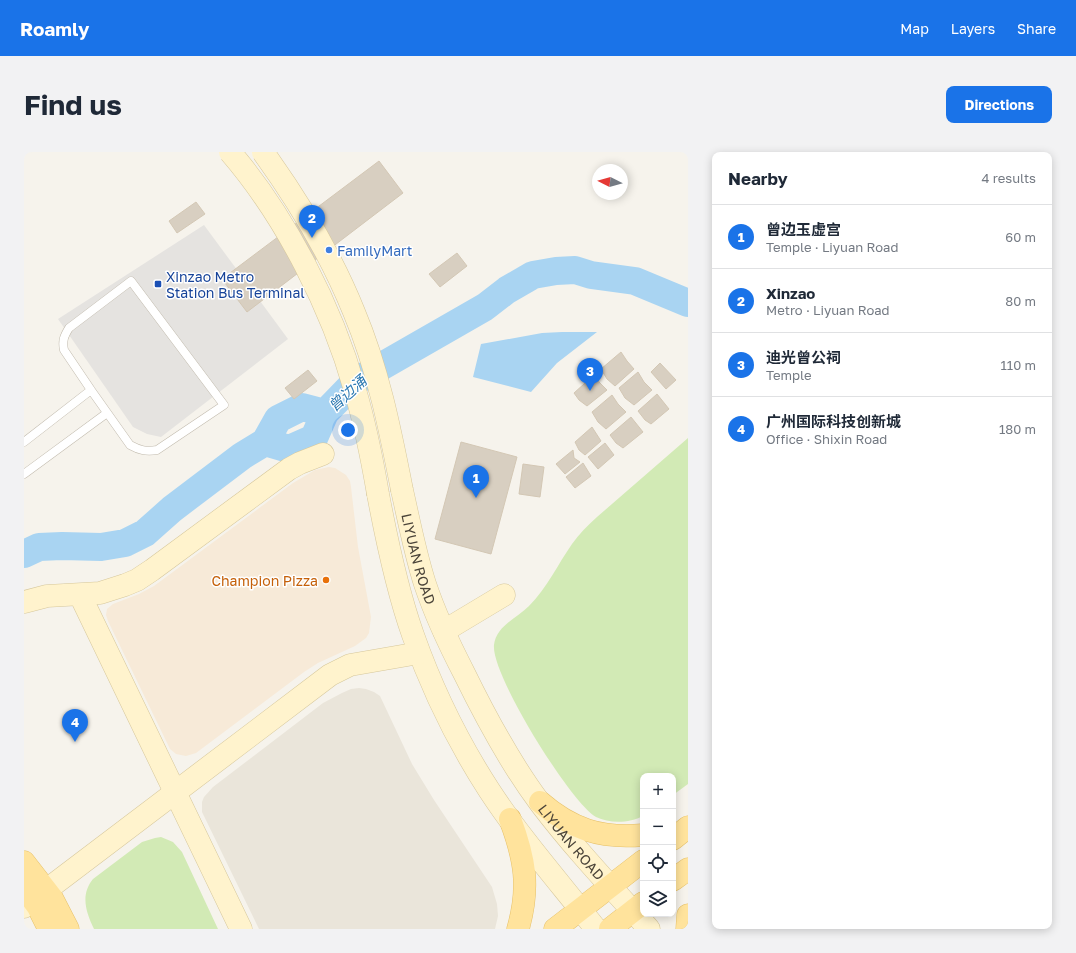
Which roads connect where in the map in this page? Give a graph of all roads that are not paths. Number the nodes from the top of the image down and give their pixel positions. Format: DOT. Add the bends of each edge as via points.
graph roads {
  1 [pos="230,152"];
  2 [pos="263,152"];
  3 [pos="91,390"];
  4 [pos="107,413"];
  5 [pos="24,442"];
  6 [pos="324,454"];
  7 [pos="24,474"];
  8 [pos="80,595"];
  9 [pos="504,595"];
  10 [pos="24,602"];
  11 [pos="444,631"];
  12 [pos="420,653"];
  13 [pos="175,792"];
  14 [pos="540,802"];
  15 [pos="510,819"];
  16 [pos="688,824"];
  17 [pos="676,827"];
  18 [pos="688,827"];
  19 [pos="640,835"];
  20 [pos="676,837"];
  21 [pos="24,862"];
  22 [pos="640,863"];
  23 [pos="688,869"];
  24 [pos="676,878"];
  25 [pos="611,886"];
  26 [pos="32,896"];
  27 [pos="638,907"];
  28 [pos="581,909"];
  29 [pos="688,915"];
  30 [pos="49,929"];
  31 [pos="68,929"];
  32 [pos="241,929"];
  33 [pos="518,929"];
  34 [pos="555,929"];
  35 [pos="596,929"];
  36 [pos="610,929"];
  37 [pos="650,929"];
  38 [pos="686,929"];
  1 -- 12 [label="street, LIYUAN ROAD, bridge" via="257,187 298,252 344,355 364,426 392,563"];
  2 -- 11 [label="street, LIYUAN ROAD, bridge" via="287,186 324,248 355,313 387,415 417,557 432,604"];
  3 -- 4 [label="lane"];
  3 -- 4 [label="lane" via="64,350 64,335 69,328 131,281 224,405 157,450 147,452 130,445"];
  3 -- 5 [label="lane"];
  4 -- 7 [label="lane"];
  6 -- 8 [label="street" via="300,462 289,469 137,580 100,593"];
  8 -- 10 [label="street" via="47,596"];
  8 -- 13 [label="street"];
  9 -- 11 [label="street"];
  11 -- 14 [label="street, LIYUAN ROAD" via="486,718"];
  12 -- 13 [label="street" via="359,663 337,671"];
  12 -- 15 [label="street, LIYUAN ROAD" via="460,741 489,790"];
  13 -- 26 [label="street"];
  13 -- 32 [label="street"];
  14 -- 19 [label="main road" via="562,820 576,827 607,835"];
  14 -- 25 [label="street, LIYUAN ROAD" via="570,841"];
  15 -- 28 [label="street, LIYUAN ROAD"];
  15 -- 33 [label="main road" via="520,848 525,877 525,896"];
  16 -- 17 [label="main road"];
  18 -- 20 [label="main road"];
  21 -- 26 [label="main road"];
  22 -- 25 [label="main road"];
  23 -- 24 [label="main road"];
  25 -- 27 [label="street, LIYUAN ROAD"];
  25 -- 28 [label="main road"];
  26 -- 30 [label="main road"];
  26 -- 31 [label="main road"];
  27 -- 36 [label="main road"];
  27 -- 37 [label="street, LIYUAN ROAD"];
  28 -- 34 [label="main road"];
  28 -- 35 [label="street, LIYUAN ROAD"];
  29 -- 38 [label="main road"];
}
